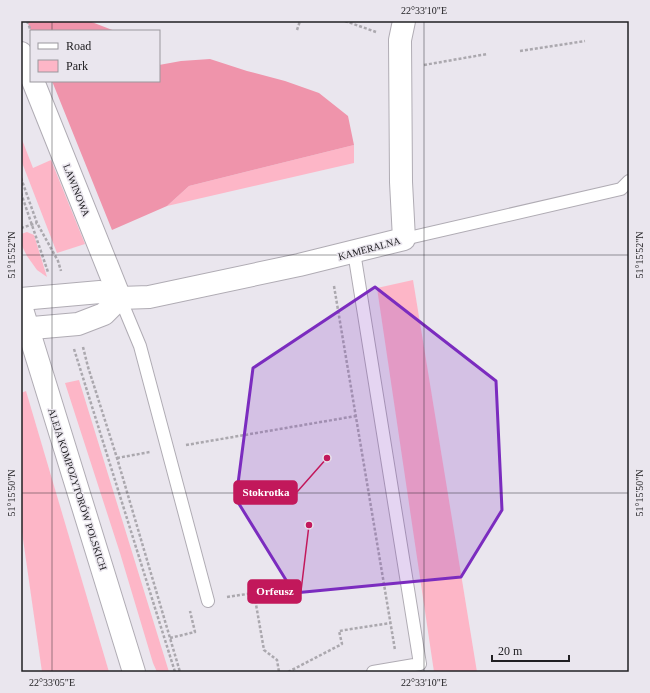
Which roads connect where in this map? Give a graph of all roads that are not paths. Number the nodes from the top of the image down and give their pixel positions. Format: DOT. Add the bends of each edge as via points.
graph roads {
  1 [pos="402,31"];
  2 [pos="21,53"];
  3 [pos="30,75"];
  4 [pos="32,82"];
  5 [pos="629,181"];
  6 [pos="404,239"];
  7 [pos="354,252"];
  8 [pos="120,298"];
  9 [pos="21,299"];
  10 [pos="21,306"];
  11 [pos="24,329"];
  12 [pos="208,601"];
  13 [pos="134,672"];
  14 [pos="373,672"];
  1 -- 6 [label="street, KAMERALNA" via="401,182"];
  2 -- 3 [label="street"];
  4 -- 8 [label="street, LAWINOWA"];
  5 -- 6 [label="lane" via="621,189"];
  6 -- 7 [label="street, KAMERALNA"];
  7 -- 8 [label="street, KAMERALNA" via="149,297"];
  7 -- 14 [label="lane" via="420,664"];
  8 -- 9 [label="street, KAMERALNA" via="100,292"];
  8 -- 11 [label="street" via="104,314 72,324"];
  8 -- 12 [label="lane" via="140,346"];
  10 -- 11 [label="street, ALEJA KOMPOZYTORÓW POLSKICH"];
  11 -- 13 [label="street, ALEJA KOMPOZYTORÓW POLSKICH"];
}
